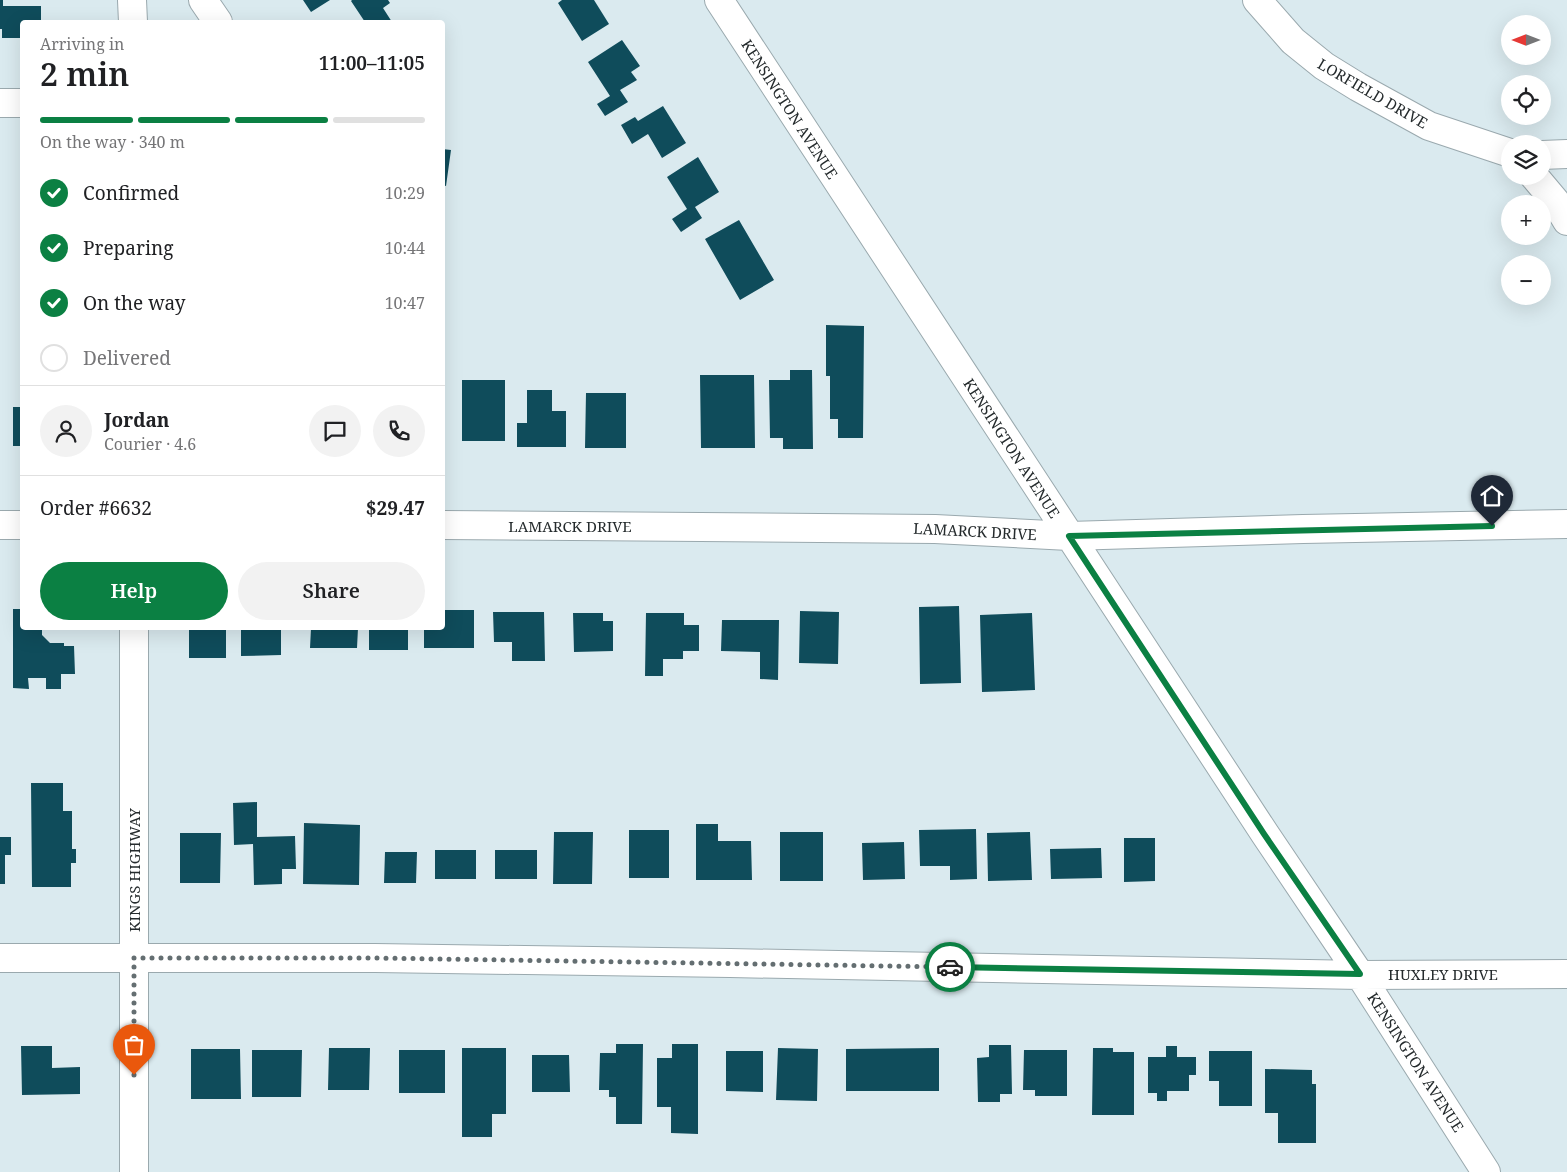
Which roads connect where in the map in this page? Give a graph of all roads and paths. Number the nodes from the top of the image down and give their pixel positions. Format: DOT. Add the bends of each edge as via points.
graph roads {
  1 [pos="132,0"];
  2 [pos="203,0"];
  3 [pos="719,0"];
  4 [pos="1257,0"];
  5 [pos="132,20"];
  6 [pos="217,20"];
  7 [pos="0,103"];
  8 [pos="20,103"];
  9 [pos="1501,150"];
  10 [pos="1567,154"];
  11 [pos="1551,155"];
  12 [pos="1541,185"];
  13 [pos="1561,211"];
  14 [pos="1567,524"];
  15 [pos="0,525"];
  16 [pos="20,525"];
  17 [pos="445,525"];
  18 [pos="1069,536"];
  19 [pos="134,630"];
  20 [pos="0,958"];
  21 [pos="134,958"];
  22 [pos="1360,974"];
  23 [pos="1567,974"];
  24 [pos="134,1172"];
  25 [pos="1486,1172"];
  1 -- 5 [label="street"];
  2 -- 6 [label="street"];
  3 -- 18 [label="street, KENSINGTON AVENUE"];
  4 -- 9 [label="street, LORFIELD DRIVE" via="1293,41 1349,82 1429,126"];
  7 -- 8 [label="street"];
  10 -- 11 [label="street"];
  12 -- 13 [label="street"];
  14 -- 18 [label="street, LAMARCK DRIVE"];
  15 -- 16 [label="street"];
  17 -- 18 [label="street, LAMARCK DRIVE" via="934,528"];
  18 -- 22 [label="street, KENSINGTON AVENUE"];
  19 -- 21 [label="street, KINGS HIGHWAY"];
  20 -- 21 [label="street, HUXLEY DRIVE"];
  21 -- 22 [label="street, HUXLEY DRIVE" via="375,958"];
  21 -- 24 [label="street, KINGS HIGHWAY"];
  22 -- 23 [label="street, HUXLEY DRIVE"];
  22 -- 25 [label="street, KENSINGTON AVENUE"];
}
